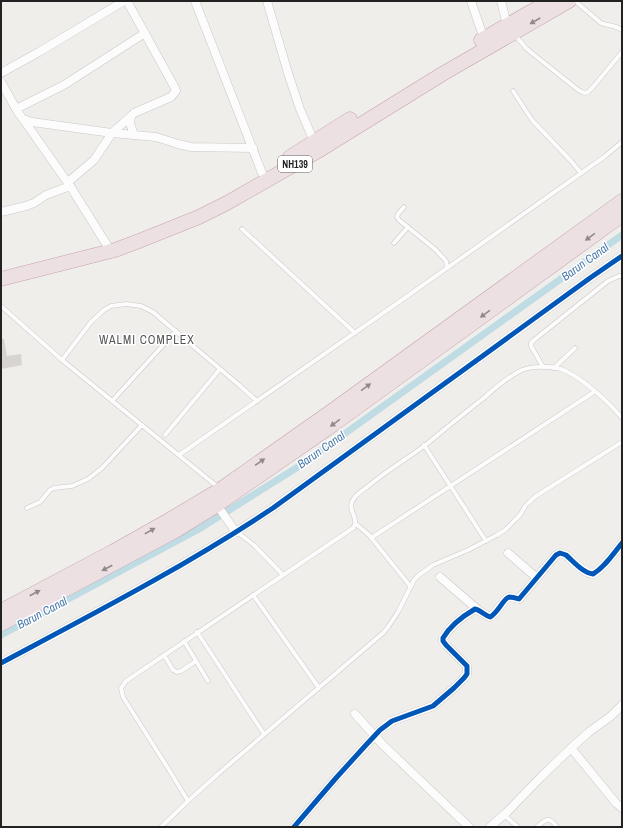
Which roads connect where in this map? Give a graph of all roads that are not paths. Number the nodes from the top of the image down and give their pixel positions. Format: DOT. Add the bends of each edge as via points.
graph roads {
  1 [pos="124,1"];
  2 [pos="128,1"];
  3 [pos="195,1"];
  4 [pos="267,1"];
  5 [pos="471,1"];
  6 [pos="501,1"];
  7 [pos="550,1"];
  8 [pos="569,1"];
  9 [pos="575,1"];
  10 [pos="510,29"];
  11 [pos="622,30"];
  12 [pos="145,32"];
  13 [pos="484,39"];
  14 [pos="622,52"];
  15 [pos="1,73"];
  16 [pos="1,84"];
  17 [pos="513,91"];
  18 [pos="16,109"];
  19 [pos="131,116"];
  20 [pos="23,119"];
  21 [pos="112,133"];
  22 [pos="134,135"];
  23 [pos="622,142"];
  24 [pos="316,146"];
  25 [pos="253,148"];
  26 [pos="262,173"];
  27 [pos="581,173"];
  28 [pos="69,184"];
  29 [pos="622,201"];
  30 [pos="404,207"];
  31 [pos="1,212"];
  32 [pos="622,215"];
  33 [pos="408,227"];
  34 [pos="242,229"];
  35 [pos="394,243"];
  36 [pos="106,245"];
  37 [pos="622,256"];
  38 [pos="447,268"];
  39 [pos="1,270"];
  40 [pos="622,276"];
  41 [pos="1,279"];
  42 [pos="1,306"];
  43 [pos="176,331"];
  44 [pos="355,333"];
  45 [pos="575,348"];
  46 [pos="62,360"];
  47 [pos="543,367"];
  48 [pos="554,368"];
  49 [pos="220,369"];
  50 [pos="594,392"];
  51 [pos="112,401"];
  52 [pos="257,401"];
  53 [pos="622,418"];
  54 [pos="142,425"];
  55 [pos="165,435"];
  56 [pos="622,442"];
  57 [pos="424,445"];
  58 [pos="179,455"];
  59 [pos="451,486"];
  60 [pos="221,489"];
  61 [pos="26,508"];
  62 [pos="219,508"];
  63 [pos="356,524"];
  64 [pos="235,530"];
  65 [pos="372,538"];
  66 [pos="486,541"];
  67 [pos="622,543"];
  68 [pos="508,553"];
  69 [pos="283,575"];
  70 [pos="440,577"];
  71 [pos="537,578"];
  72 [pos="411,587"];
  73 [pos="253,594"];
  74 [pos="477,609"];
  75 [pos="1,611"];
  76 [pos="1,624"];
  77 [pos="197,632"];
  78 [pos="184,641"];
  79 [pos="164,655"];
  80 [pos="196,661"];
  81 [pos="1,663"];
  82 [pos="208,681"];
  83 [pos="319,688"];
  84 [pos="622,705"];
  85 [pos="355,714"];
  86 [pos="264,734"];
  87 [pos="375,735"];
  88 [pos="571,748"];
  89 [pos="188,801"];
  90 [pos="622,808"];
  91 [pos="504,815"];
  92 [pos="162,827"];
  93 [pos="294,827"];
  94 [pos="469,827"];
  95 [pos="490,827"];
  96 [pos="518,827"];
  97 [pos="537,827"];
  98 [pos="557,827"];
  1 -- 15 [label="street"];
  2 -- 12 [label="street"];
  3 -- 25 [label="street"];
  4 -- 24 [label="street" via="289,78"];
  5 -- 13 [label="street"];
  6 -- 10 [label="street"];
  7 -- 10 [label="highway, NH139"];
  8 -- 10 [label="highway, NH139, one-way"];
  9 -- 11 [label="lane" via="601,23"];
  10 -- 13 [label="highway, NH139"];
  10 -- 14 [label="lane" via="533,54 585,93"];
  10 -- 24 [label="highway, NH139" via="444,73"];
  12 -- 18 [label="street" via="64,85"];
  12 -- 19 [label="street" via="176,91"];
  13 -- 24 [label="highway, NH139" via="433,68"];
  16 -- 18 [label="street"];
  17 -- 27 [label="lane" via="532,120"];
  18 -- 20 [label="street"];
  19 -- 21 [label="street"];
  19 -- 22 [label="street" via="130,123"];
  20 -- 21 [label="street"];
  20 -- 28 [label="street"];
  21 -- 22 [label="street"];
  21 -- 28 [label="street" via="94,160"];
  22 -- 25 [label="street" via="156,137 191,147"];
  23 -- 27 [label="lane"];
  24 -- 26 [label="highway, NH139"];
  24 -- 41 [label="highway, NH139" via="227,203 173,228 115,250"];
  25 -- 26 [label="street"];
  26 -- 36 [label="highway, NH139" via="178,217"];
  27 -- 38 [label="lane"];
  28 -- 31 [label="street" via="34,203"];
  28 -- 36 [label="street"];
  60 -- 29 [label="highway, one-way"];
  30 -- 33 [label="lane" via="397,217"];
  32 -- 62 [label="highway, one-way"];
  33 -- 35 [label="lane"];
  33 -- 38 [label="lane" via="436,250 446,262"];
  34 -- 44 [label="lane"];
  36 -- 39 [label="highway, NH139"];
  37 -- 64 [label="street" via="273,508"];
  38 -- 44 [label="lane"];
  40 -- 47 [label="lane" via="608,281 531,343"];
  42 -- 46 [label="lane"];
  43 -- 46 [label="lane" via="153,312 141,306 111,306 92,322"];
  43 -- 49 [label="lane"];
  43 -- 51 [label="lane"];
  44 -- 52 [label="lane"];
  45 -- 48 [label="lane"];
  46 -- 51 [label="lane"];
  47 -- 48 [label="lane"];
  47 -- 57 [label="lane" via="516,373"];
  48 -- 50 [label="lane" via="576,377"];
  49 -- 52 [label="lane"];
  49 -- 55 [label="lane"];
  50 -- 53 [label="lane"];
  50 -- 59 [label="lane"];
  51 -- 54 [label="lane"];
  52 -- 58 [label="lane"];
  54 -- 58 [label="lane"];
  54 -- 61 [label="lane" via="110,460 88,479 72,486 54,488 40,502"];
  56 -- 66 [label="lane" via="536,496 510,527"];
  57 -- 59 [label="lane"];
  57 -- 63 [label="lane" via="355,496 351,505"];
  58 -- 60 [label="lane"];
  59 -- 65 [label="lane"];
  59 -- 66 [label="lane"];
  75 -- 60 [label="highway, one-way" via="125,545"];
  62 -- 64 [label="street"];
  62 -- 76 [label="highway, one-way"];
  63 -- 65 [label="lane"];
  63 -- 69 [label="lane"];
  64 -- 69 [label="lane"];
  64 -- 81 [label="street" via="187,562"];
  65 -- 72 [label="lane"];
  66 -- 72 [label="lane" via="429,568 419,575"];
  67 -- 71 [label="street" via="598,572 590,574 560,553"];
  68 -- 71 [label="street"];
  69 -- 73 [label="lane"];
  70 -- 74 [label="street"];
  71 -- 74 [label="street" via="522,597 504,600 494,615 487,616"];
  72 -- 83 [label="lane" via="388,628"];
  73 -- 77 [label="lane"];
  73 -- 83 [label="lane"];
  74 -- 87 [label="street" via="465,615 443,638 443,642 467,666 464,678 433,706 392,721"];
  77 -- 78 [label="lane"];
  77 -- 86 [label="lane"];
  78 -- 79 [label="lane"];
  78 -- 80 [label="lane"];
  79 -- 80 [label="lane" via="175,672"];
  79 -- 89 [label="lane" via="126,681 121,692"];
  80 -- 82 [label="lane"];
  83 -- 86 [label="lane"];
  84 -- 88 [label="street"];
  85 -- 87 [label="street"];
  86 -- 89 [label="lane"];
  87 -- 93 [label="street"];
  87 -- 94 [label="street"];
  88 -- 90 [label="street"];
  88 -- 91 [label="street"];
  89 -- 92 [label="lane"];
  91 -- 95 [label="street"];
  91 -- 96 [label="lane"];
  97 -- 98 [label="lane" via="545,820 554,822"];
}
